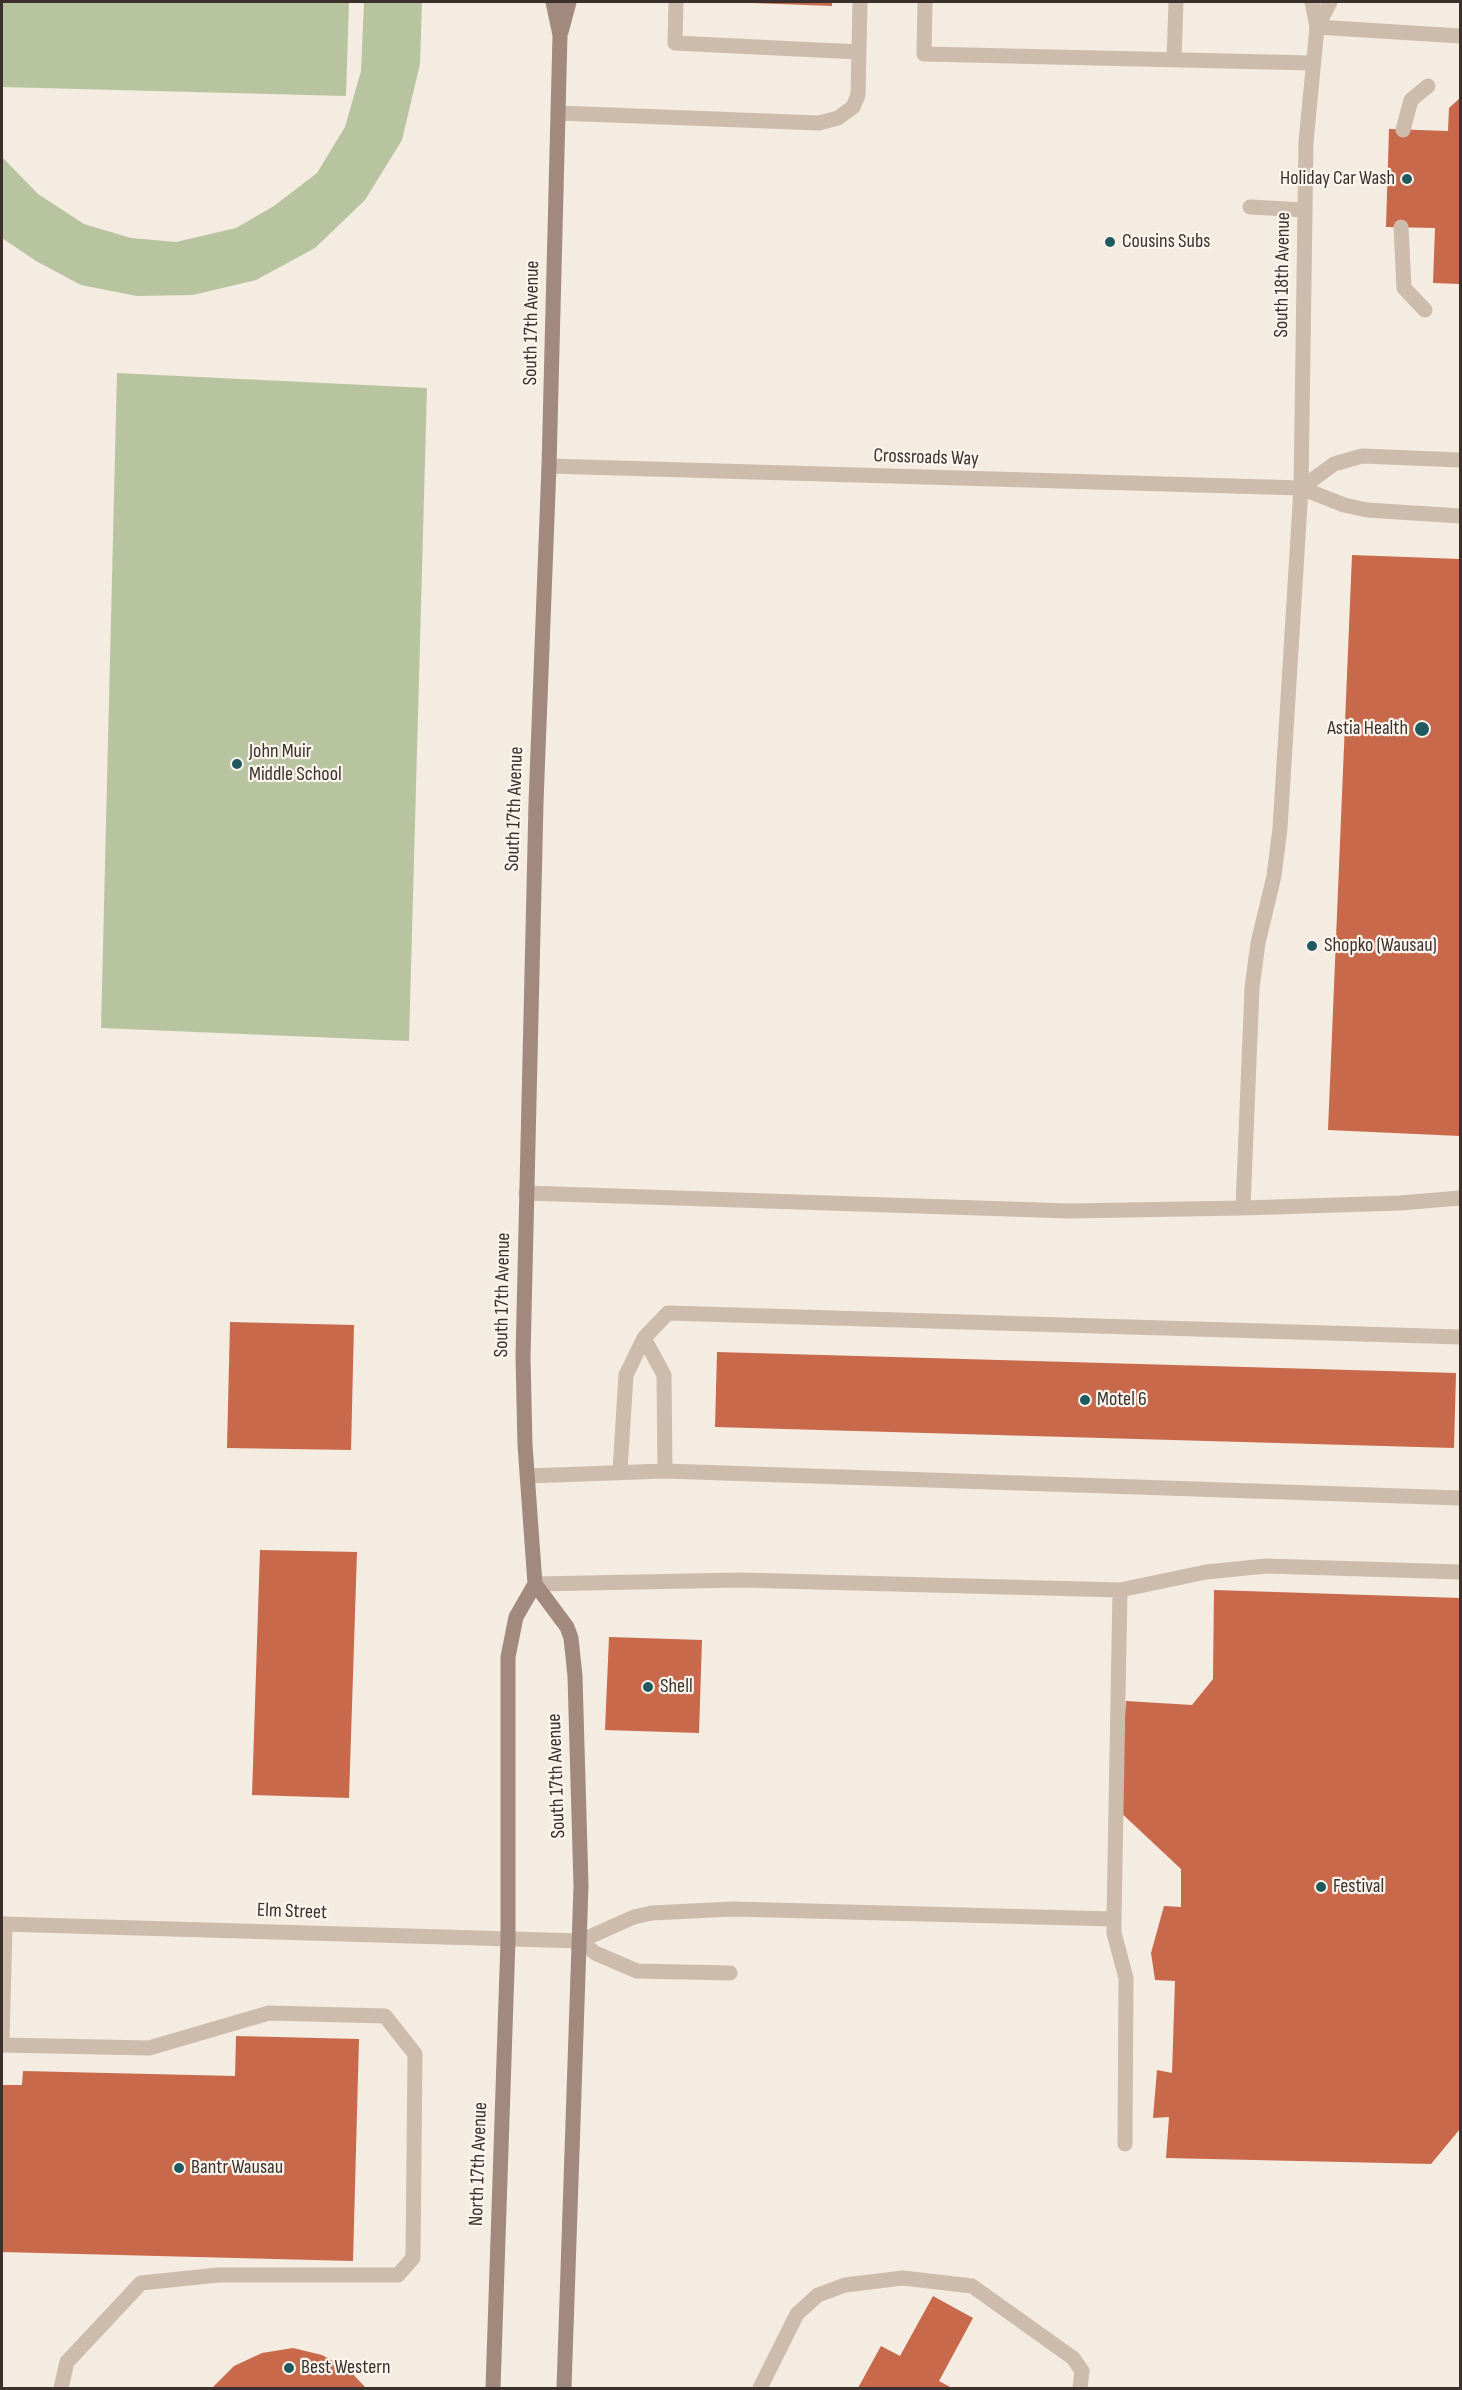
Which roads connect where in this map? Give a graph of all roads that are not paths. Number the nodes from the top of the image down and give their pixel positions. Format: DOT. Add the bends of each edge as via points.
graph roads {
  1 [pos="553,2"];
  2 [pos="569,2"];
  3 [pos="676,2"];
  4 [pos="860,2"];
  5 [pos="925,2"];
  6 [pos="1176,2"];
  7 [pos="1312,2"];
  8 [pos="1330,2"];
  9 [pos="1317,27"];
  10 [pos="560,34"];
  11 [pos="1461,36"];
  12 [pos="859,52"];
  13 [pos="1174,60"];
  14 [pos="1312,63"];
  15 [pos="1428,86"];
  16 [pos="558,114"];
  17 [pos="1403,130"];
  18 [pos="1250,207"];
  19 [pos="1305,210"];
  20 [pos="1401,227"];
  21 [pos="1425,310"];
  22 [pos="1461,460"];
  23 [pos="549,466"];
  24 [pos="1301,488"];
  25 [pos="1461,516"];
  26 [pos="526,1193"];
  27 [pos="1461,1198"];
  28 [pos="1243,1208"];
  29 [pos="1461,1337"];
  30 [pos="644,1338"];
  31 [pos="620,1471"];
  32 [pos="665,1471"];
  33 [pos="527,1476"];
  34 [pos="1461,1498"];
  35 [pos="1461,1572"];
  36 [pos="535,1584"];
  37 [pos="1120,1590"];
  38 [pos="1113,1919"];
  39 [pos="3,1924"];
  40 [pos="508,1940"];
  41 [pos="580,1941"];
  42 [pos="730,1973"];
  43 [pos="2,2044"];
  44 [pos="1125,2144"];
  45 [pos="61,2388"];
  46 [pos="493,2388"];
  47 [pos="564,2388"];
  48 [pos="759,2388"];
  49 [pos="1080,2388"];
  1 -- 10 [label="main road, South 17th Avenue"];
  2 -- 10 [label="main road, South 17th Avenue"];
  3 -- 12 [label="street" via="675,43"];
  4 -- 12 [label="street"];
  5 -- 13 [label="street" via="924,54"];
  6 -- 13 [label="street"];
  7 -- 9 [label="street, South 18th Avenue"];
  8 -- 9 [label="street, South 18th Avenue"];
  9 -- 11 [label="street"];
  9 -- 14 [label="street, South 18th Avenue"];
  10 -- 16 [label="main road, South 17th Avenue"];
  12 -- 16 [label="street" via="855,102 846,113 827,122"];
  13 -- 14 [label="street"];
  14 -- 19 [label="street, South 18th Avenue"];
  15 -- 17 [label="street" via="1411,100"];
  16 -- 23 [label="main road, South 17th Avenue"];
  18 -- 19 [label="street"];
  19 -- 24 [label="street, South 18th Avenue"];
  20 -- 21 [label="street" via="1404,288"];
  22 -- 24 [label="street" via="1362,456 1335,464"];
  23 -- 24 [label="street, Crossroads Way"];
  23 -- 26 [label="main road, South 17th Avenue"];
  24 -- 25 [label="street, Crossroads Way" via="1367,510"];
  24 -- 28 [label="street, South 18th Avenue" via="1281,818 1252,988"];
  26 -- 28 [label="street" via="1058,1211"];
  26 -- 33 [label="main road, South 17th Avenue" via="523,1357"];
  27 -- 28 [label="street"];
  29 -- 30 [label="street" via="668,1313"];
  30 -- 31 [label="street" via="626,1375"];
  30 -- 32 [label="street" via="664,1375"];
  31 -- 32 [label="street"];
  31 -- 33 [label="street"];
  32 -- 34 [label="street"];
  33 -- 36 [label="main road, South 17th Avenue"];
  35 -- 37 [label="street" via="1266,1566 1206,1572"];
  36 -- 37 [label="street" via="741,1580"];
  36 -- 40 [label="main road" via="516,1617 509,1644"];
  36 -- 41 [label="main road, South 17th Avenue" via="561,1617 573,1652"];
  37 -- 38 [label="street"];
  38 -- 41 [label="street" via="733,1909 652,1913"];
  38 -- 44 [label="street" via="1126,1978"];
  39 -- 40 [label="street, Elm Street"];
  39 -- 43 [label="street"];
  40 -- 41 [label="street, Elm Street"];
  40 -- 46 [label="main road, North 17th Avenue"];
  41 -- 42 [label="street" via="595,1953 637,1971"];
  41 -- 47 [label="main road"];
  43 -- 45 [label="street" via="149,2048 269,2013 385,2016 416,2054 413,2258 398,2275 218,2275 141,2283 67,2362"];
  48 -- 49 [label="street" via="797,2314 818,2295 845,2285 903,2278 972,2286 1073,2358 1082,2371"];
}
